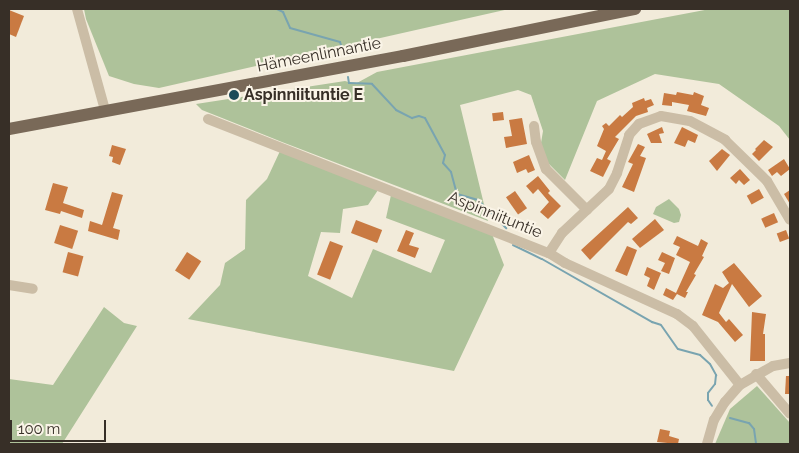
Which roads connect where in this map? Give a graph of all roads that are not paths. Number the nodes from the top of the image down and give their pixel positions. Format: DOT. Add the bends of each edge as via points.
graph roads {
  1 [pos="77,9"];
  2 [pos="635,9"];
  3 [pos="106,110"];
  4 [pos="208,119"];
  5 [pos="534,126"];
  6 [pos="9,129"];
  7 [pos="587,210"];
  8 [pos="790,220"];
  9 [pos="549,253"];
  10 [pos="9,285"];
  11 [pos="33,289"];
  12 [pos="790,363"];
  13 [pos="756,374"];
  14 [pos="740,385"];
  15 [pos="790,414"];
  16 [pos="707,444"];
  1 -- 3 [label="street"];
  2 -- 3 [label="main road, Hämeenlinnantie"];
  3 -- 6 [label="main road, Hämeenlinnantie"];
  4 -- 9 [label="street, Aspinniituntie"];
  5 -- 7 [label="street" via="546,169"];
  7 -- 8 [label="street" via="609,189 625,143 633,130 645,121 668,116 698,124 725,140 767,181"];
  7 -- 9 [label="street" via="562,232"];
  9 -- 14 [label="street, Aspinniituntie" via="684,319"];
  10 -- 11 [label="street"];
  12 -- 13 [label="street"];
  13 -- 14 [label="street"];
  13 -- 15 [label="street"];
  14 -- 16 [label="street" via="714,420"];
}
